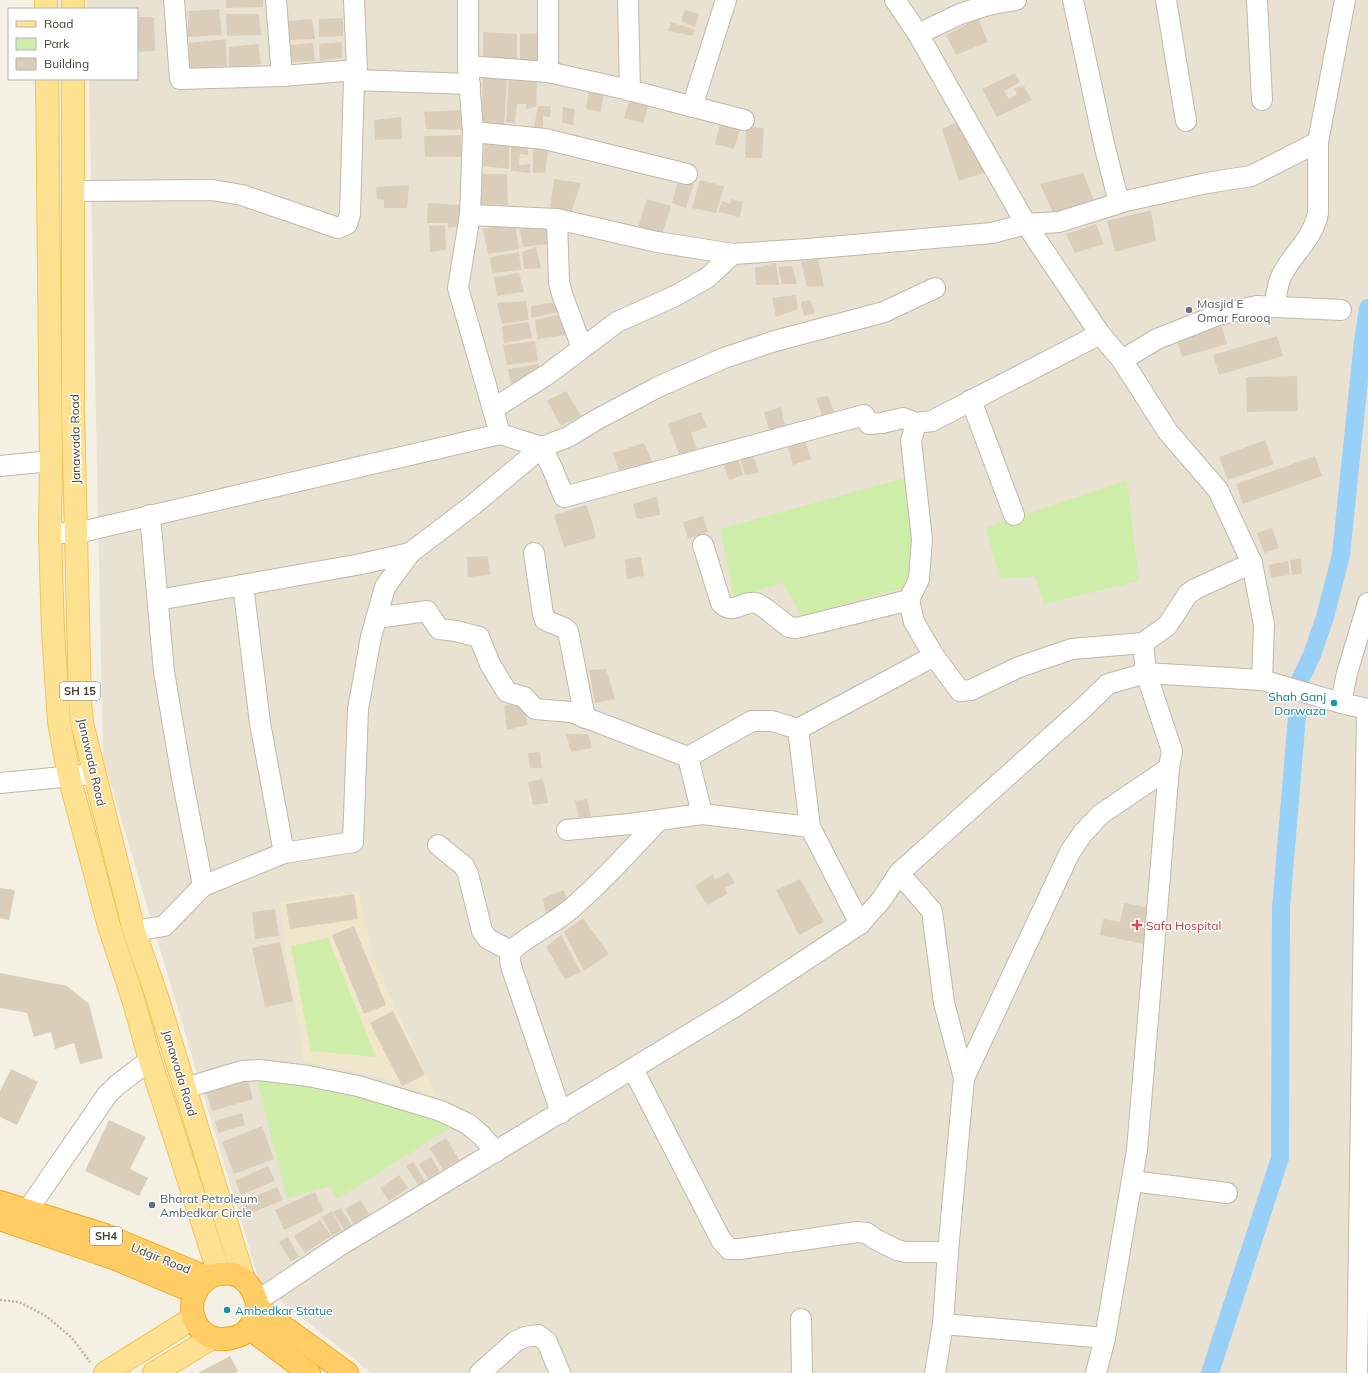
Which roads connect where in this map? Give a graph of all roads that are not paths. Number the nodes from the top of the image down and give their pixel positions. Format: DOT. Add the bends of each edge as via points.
graph roads {
  1 [pos="174,0"];
  2 [pos="276,0"];
  3 [pos="354,0"];
  4 [pos="468,0"];
  5 [pos="548,0"];
  6 [pos="628,0"];
  7 [pos="726,0"];
  8 [pos="895,0"];
  9 [pos="1016,0"];
  10 [pos="1073,0"];
  11 [pos="1166,0"];
  12 [pos="1257,0"];
  13 [pos="1345,0"];
  14 [pos="918,34"];
  15 [pos="548,72"];
  16 [pos="356,75"];
  17 [pos="469,75"];
  18 [pos="282,76"];
  19 [pos="47,80"];
  20 [pos="73,80"];
  21 [pos="630,91"];
  22 [pos="1262,100"];
  23 [pos="692,107"];
  24 [pos="744,120"];
  25 [pos="1186,121"];
  26 [pos="473,132"];
  27 [pos="1318,142"];
  28 [pos="687,174"];
  29 [pos="73,191"];
  30 [pos="1119,203"];
  31 [pos="470,215"];
  32 [pos="557,219"];
  33 [pos="1026,224"];
  34 [pos="733,254"];
  35 [pos="935,288"];
  36 [pos="1274,307"];
  37 [pos="1341,310"];
  38 [pos="1100,334"];
  39 [pos="582,348"];
  40 [pos="1122,360"];
  41 [pos="971,400"];
  42 [pos="493,409"];
  43 [pos="916,423"];
  44 [pos="500,434"];
  45 [pos="542,447"];
  46 [pos="51,460"];
  47 [pos="0,466"];
  48 [pos="150,515"];
  49 [pos="1014,515"];
  50 [pos="50,533"];
  51 [pos="77,533"];
  52 [pos="703,545"];
  53 [pos="534,552"];
  54 [pos="410,553"];
  55 [pos="1252,563"];
  56 [pos="243,585"];
  57 [pos="158,600"];
  58 [pos="909,600"];
  59 [pos="1368,603"];
  60 [pos="376,618"];
  61 [pos="1144,643"];
  62 [pos="934,656"];
  63 [pos="1146,673"];
  64 [pos="1262,680"];
  65 [pos="1341,703"];
  66 [pos="1367,709"];
  67 [pos="585,718"];
  68 [pos="798,729"];
  69 [pos="688,757"];
  70 [pos="1169,768"];
  71 [pos="94,774"];
  72 [pos="68,776"];
  73 [pos="1367,776"];
  74 [pos="0,783"];
  75 [pos="702,814"];
  76 [pos="659,820"];
  77 [pos="810,827"];
  78 [pos="567,830"];
  79 [pos="438,845"];
  80 [pos="284,853"];
  81 [pos="899,873"];
  82 [pos="203,886"];
  83 [pos="860,924"];
  84 [pos="134,931"];
  85 [pos="511,951"];
  86 [pos="150,1060"];
  87 [pos="633,1069"];
  88 [pos="1365,1077"];
  89 [pos="964,1078"];
  90 [pos="185,1088"];
  91 [pos="561,1113"];
  92 [pos="496,1152"];
  93 [pos="1132,1181"];
  94 [pos="1227,1193"];
  95 [pos="0,1202"];
  96 [pos="27,1211"];
  97 [pos="0,1219"];
  98 [pos="948,1252"];
  99 [pos="244,1280"];
  100 [pos="207,1281"];
  101 [pos="258,1305"];
  102 [pos="193,1318"];
  103 [pos="801,1319"];
  104 [pos="943,1324"];
  105 [pos="249,1328"];
  106 [pos="212,1338"];
  107 [pos="1105,1338"];
  108 [pos="99,1370"];
  109 [pos="154,1373"];
  110 [pos="309,1373"];
  111 [pos="347,1373"];
  112 [pos="480,1373"];
  113 [pos="560,1373"];
  114 [pos="802,1373"];
  115 [pos="935,1373"];
  116 [pos="1096,1373"];
  117 [pos="1358,1373"];
  1 -- 18 [label="street" via="180,79"];
  2 -- 18 [label="street"];
  3 -- 16 [label="street"];
  4 -- 17 [label="street"];
  5 -- 15 [label="street"];
  6 -- 21 [label="street"];
  7 -- 23 [label="street"];
  8 -- 14 [label="street"];
  9 -- 14 [label="street" via="960,14"];
  10 -- 30 [label="street"];
  11 -- 25 [label="street"];
  12 -- 22 [label="street"];
  13 -- 27 [label="street"];
  14 -- 33 [label="street"];
  15 -- 17 [label="street"];
  15 -- 21 [label="street"];
  16 -- 17 [label="street"];
  16 -- 18 [label="street"];
  16 -- 29 [label="street" via="348,224 338,228 229,192"];
  17 -- 26 [label="street"];
  19 -- 46 [label="main road, Janawada Road / SH 15"];
  20 -- 29 [label="main road, Janawada Road / SH 15"];
  21 -- 23 [label="street"];
  23 -- 24 [label="street"];
  26 -- 28 [label="street" via="545,139"];
  26 -- 31 [label="street"];
  27 -- 30 [label="street" via="1251,176"];
  27 -- 36 [label="street" via="1316,224 1281,278"];
  29 -- 51 [label="main road, Janawada Road / SH 15" via="73,411"];
  30 -- 33 [label="street" via="1059,222"];
  31 -- 32 [label="street"];
  31 -- 42 [label="street" via="458,288"];
  32 -- 34 [label="street" via="657,242"];
  32 -- 39 [label="street" via="559,282"];
  33 -- 34 [label="street" via="992,233"];
  33 -- 38 [label="street"];
  34 -- 39 [label="street" via="707,278 617,322"];
  35 -- 45 [label="street" via="884,312 775,341 724,358 658,387 568,436"];
  36 -- 37 [label="street"];
  36 -- 40 [label="street" via="1257,306 1218,315 1157,339"];
  38 -- 40 [label="street"];
  38 -- 41 [label="street"];
  39 -- 42 [label="street" via="548,374"];
  40 -- 55 [label="street" via="1168,432 1218,490"];
  41 -- 43 [label="street" via="932,421"];
  41 -- 49 [label="street"];
  42 -- 44 [label="street"];
  43 -- 45 [label="street" via="903,418 869,424 864,415 564,497"];
  43 -- 58 [label="street" via="911,441 922,539 920,579"];
  44 -- 45 [label="street"];
  44 -- 48 [label="street"];
  45 -- 54 [label="street" via="473,505"];
  46 -- 47 [label="street"];
  46 -- 50 [label="main road, Janawada Road / SH 15"];
  48 -- 51 [label="street"];
  48 -- 57 [label="street"];
  50 -- 51 [label="street"];
  50 -- 72 [label="main road, Janawada Road / SH 15" via="59,722"];
  51 -- 71 [label="main road, Janawada Road / SH 15" via="80,701 82,723"];
  52 -- 58 [label="street" via="721,603 725,607 757,603 789,627 801,627"];
  53 -- 67 [label="street" via="543,614 545,620 568,631"];
  54 -- 56 [label="street"];
  54 -- 60 [label="street" via="385,587"];
  55 -- 61 [label="street" via="1188,594 1167,626"];
  55 -- 64 [label="street" via="1264,625"];
  56 -- 57 [label="street"];
  56 -- 80 [label="street" via="260,724"];
  57 -- 82 [label="street" via="164,672"];
  58 -- 62 [label="street" via="914,622"];
  59 -- 65 [label="street" via="1347,672"];
  60 -- 67 [label="street" via="427,611 439,629 479,637 490,664 506,692 524,697 535,709 571,712"];
  60 -- 80 [label="street" via="358,709 353,842"];
  61 -- 62 [label="street" via="1072,649 1019,667 971,690 960,691"];
  61 -- 63 [label="street"];
  62 -- 68 [label="street"];
  63 -- 64 [label="street"];
  63 -- 70 [label="street" via="1172,751"];
  63 -- 81 [label="street" via="1108,684"];
  64 -- 65 [label="street"];
  65 -- 66 [label="street"];
  66 -- 73 [label="street"];
  67 -- 69 [label="street"];
  68 -- 69 [label="street" via="772,721 752,721"];
  68 -- 77 [label="street"];
  69 -- 75 [label="street"];
  70 -- 89 [label="street" via="1102,814 1083,833 1070,852"];
  70 -- 93 [label="street" via="1138,1150"];
  71 -- 72 [label="street"];
  71 -- 84 [label="main road, Janawada Road / SH 15"];
  72 -- 74 [label="street"];
  72 -- 86 [label="main road, Janawada Road / SH 15" via="109,926"];
  73 -- 88 [label="street"];
  75 -- 76 [label="street"];
  75 -- 77 [label="street"];
  76 -- 78 [label="street"];
  76 -- 85 [label="street" via="572,908"];
  77 -- 83 [label="street"];
  79 -- 85 [label="street" via="464,866 482,931 488,938"];
  80 -- 82 [label="street"];
  81 -- 83 [label="street" via="882,899"];
  81 -- 89 [label="street" via="932,911 944,1003"];
  82 -- 84 [label="street" via="164,926"];
  83 -- 87 [label="street" via="736,1006"];
  84 -- 90 [label="main road, Janawada Road / SH 15"];
  85 -- 91 [label="street" via="512,969"];
  86 -- 96 [label="street" via="107,1095"];
  86 -- 100 [label="main road, Janawada Road / SH 15"];
  87 -- 91 [label="street"];
  87 -- 98 [label="street" via="729,1249 858,1232 867,1233 897,1250"];
  88 -- 117 [label="street"];
  89 -- 98 [label="street"];
  90 -- 92 [label="street" via="242,1071 259,1070 358,1086 441,1111 468,1124"];
  90 -- 99 [label="main road, Janawada Road / SH 15"];
  91 -- 92 [label="street"];
  92 -- 101 [label="street" via="339,1246"];
  93 -- 94 [label="street"];
  93 -- 107 [label="street"];
  95 -- 96 [label="highway, Udgir Road / SH4"];
  96 -- 100 [label="highway, Udgir Road / SH4" via="105,1235"];
  97 -- 100 [label="highway, Udgir Road / SH4" via="116,1259"];
  98 -- 104 [label="street"];
  99 -- 100 [label="highway" via="233,1274"];
  99 -- 101 [label="highway" via="252,1289"];
  100 -- 102 [label="highway" via="191,1305"];
  101 -- 105 [label="highway"];
  101 -- 111 [label="highway"];
  102 -- 106 [label="highway" via="200,1330"];
  102 -- 108 [label="main road"];
  103 -- 114 [label="street"];
  104 -- 107 [label="street"];
  104 -- 115 [label="street"];
  105 -- 106 [label="highway" via="238,1336 225,1340"];
  105 -- 110 [label="highway"];
  106 -- 109 [label="main road"];
  107 -- 116 [label="street"];
  112 -- 113 [label="street" via="516,1341 538,1335 547,1342"];
}
